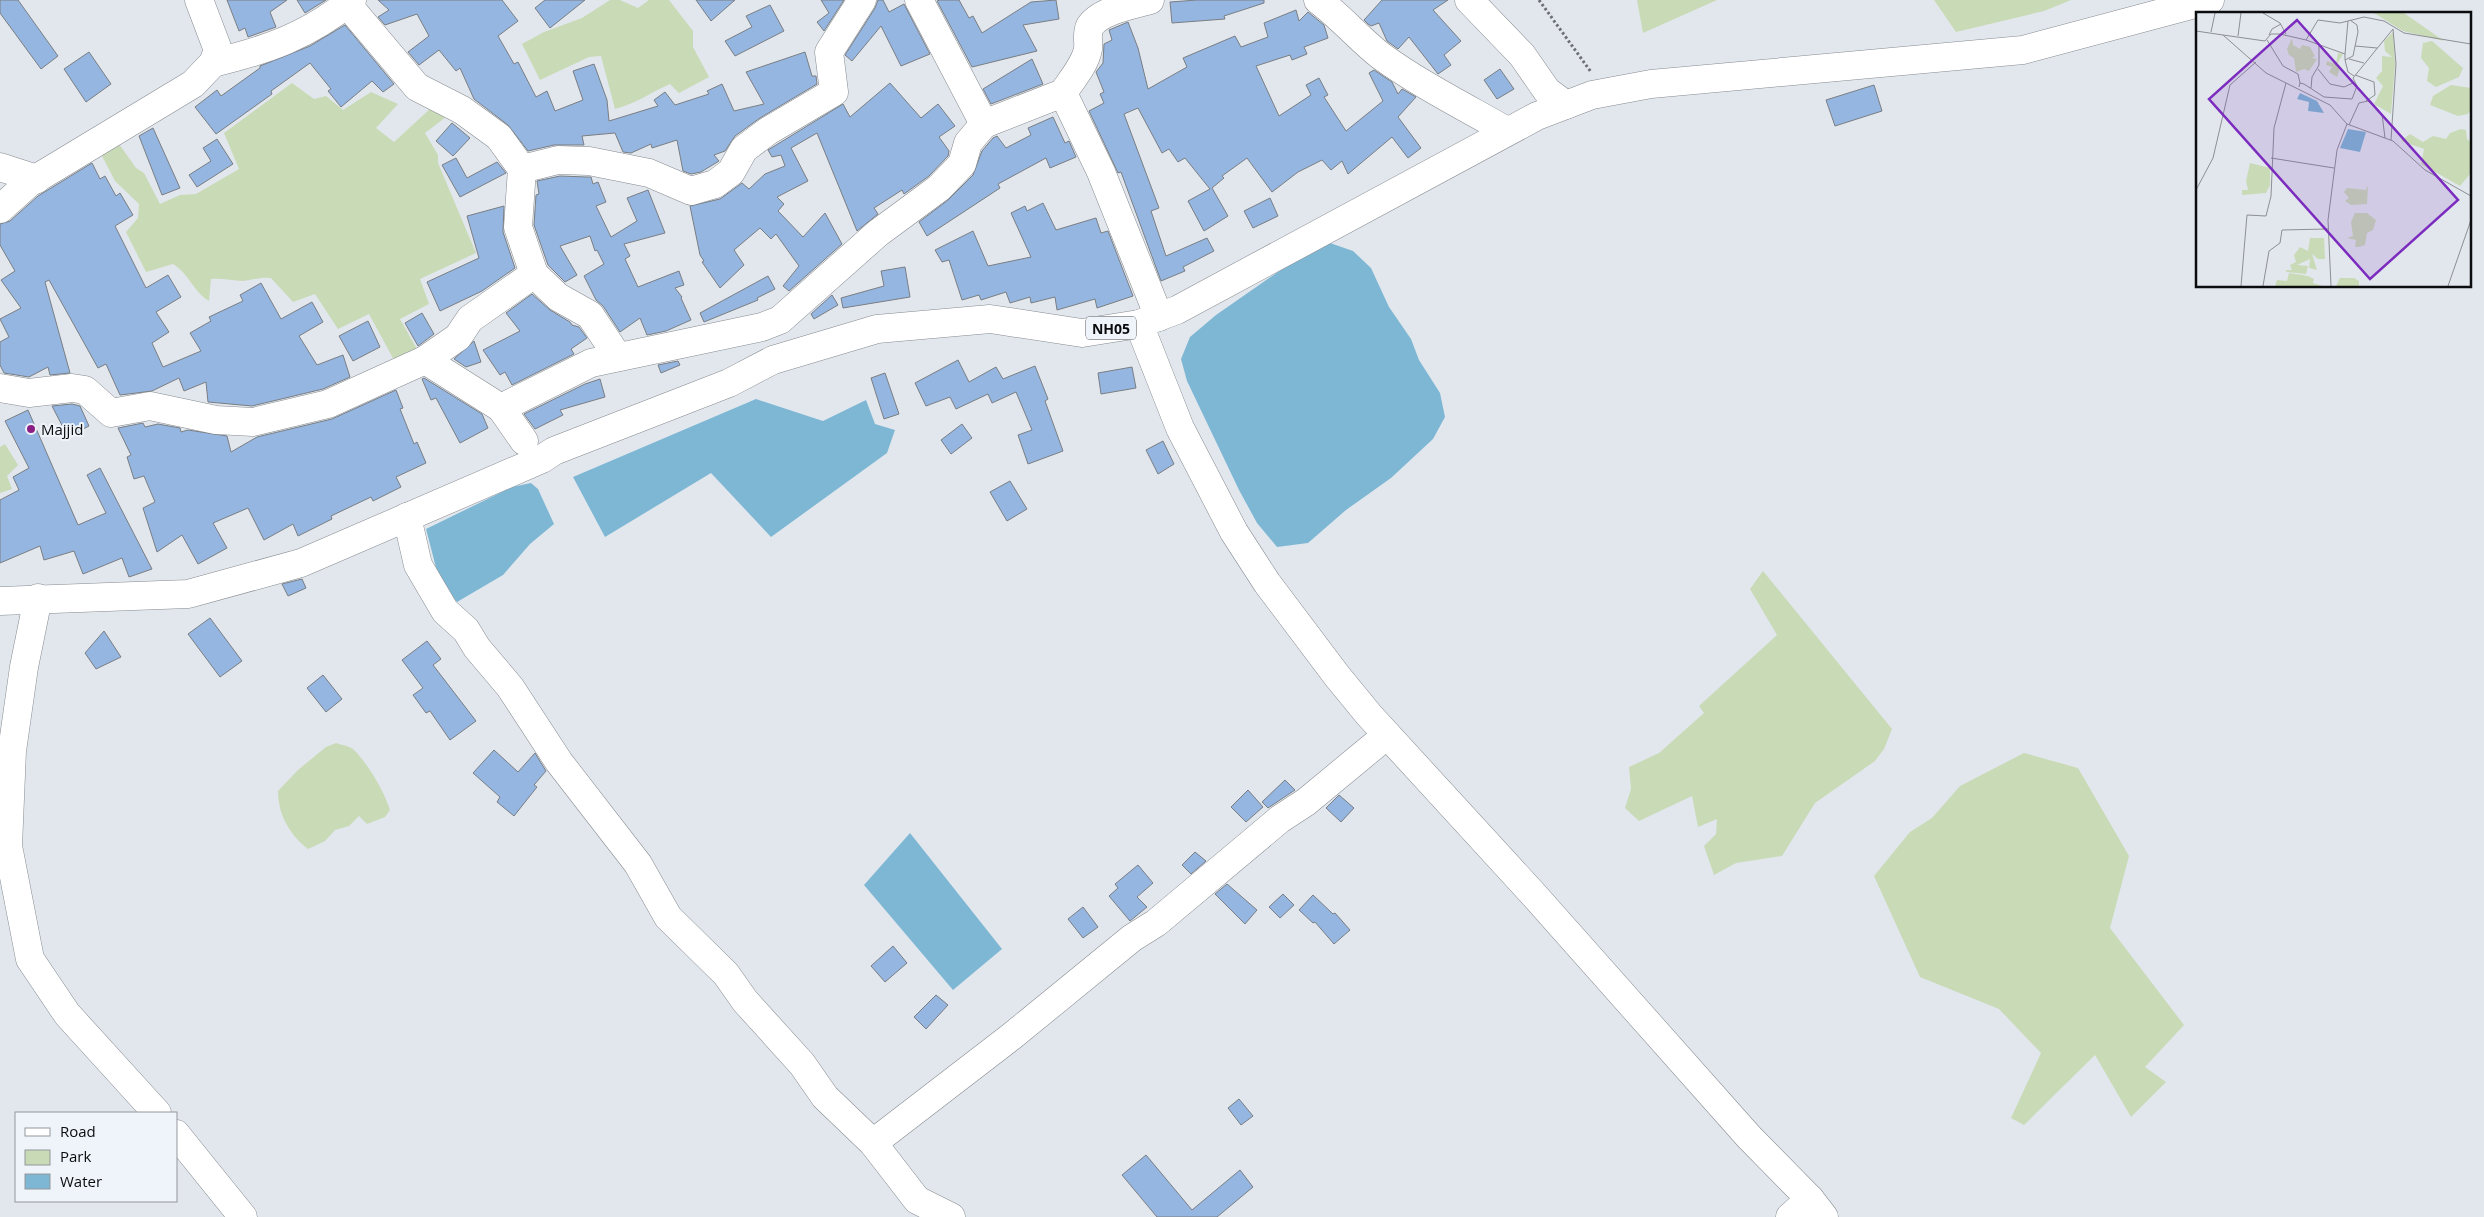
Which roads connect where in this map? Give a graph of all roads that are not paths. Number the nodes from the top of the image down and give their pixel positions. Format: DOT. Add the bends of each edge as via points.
graph roads {
  1 [pos="199,0"];
  2 [pos="862,0"];
  3 [pos="919,0"];
  4 [pos="1150,0"];
  5 [pos="1318,0"];
  6 [pos="1469,0"];
  7 [pos="2210,0"];
  8 [pos="350,2"];
  9 [pos="1092,12"];
  10 [pos="213,63"];
  11 [pos="1063,93"];
  12 [pos="1566,105"];
  13 [pos="984,124"];
  14 [pos="1507,131"];
  15 [pos="0,167"];
  16 [pos="522,169"];
  17 [pos="37,178"];
  18 [pos="0,208"];
  19 [pos="534,274"];
  20 [pos="1149,320"];
  21 [pos="618,357"];
  22 [pos="425,360"];
  23 [pos="0,388"];
  24 [pos="502,408"];
  25 [pos="524,441"];
  26 [pos="407,517"];
  27 [pos="38,598"];
  28 [pos="0,601"];
  29 [pos="1387,735"];
  30 [pos="156,1112"];
  31 [pos="178,1136"];
  32 [pos="873,1142"];
  33 [pos="1817,1208"];
  34 [pos="243,1217"];
  35 [pos="951,1217"];
  36 [pos="1790,1217"];
  1 -- 10 [label="street" via="218,50"];
  2 -- 16 [label="street" via="829,52 834,92 768,131 744,150 731,172 715,184 692,191 650,173 589,161 558,160"];
  3 -- 13 [label="street"];
  4 -- 9 [label="street" via="1107,14"];
  5 -- 14 [label="street" via="1380,55"];
  6 -- 12 [label="street" via="1522,56 1548,91"];
  7 -- 12 [label="street, NH05" via="2023,50 1650,84 1592,95"];
  8 -- 10 [label="street" via="335,15 263,50"];
  8 -- 16 [label="street" via="417,87 462,110 499,137"];
  9 -- 11 [label="street" via="1087,33 1088,48 1082,64"];
  10 -- 17 [label="street" via="193,84"];
  11 -- 13 [label="street"];
  11 -- 20 [label="street" via="1101,172"];
  12 -- 14 [label="street, NH05"];
  13 -- 21 [label="street" via="968,143 962,164 939,188 878,233 780,320 762,327"];
  14 -- 20 [label="street, NH05" via="1185,306"];
  15 -- 17 [label="street"];
  16 -- 19 [label="street" via="518,227"];
  17 -- 18 [label="street"];
  19 -- 21 [label="street" via="558,297 590,315"];
  19 -- 22 [label="street" via="470,320 458,337"];
  20 -- 26 [label="street, NH05" via="1082,333 990,319 877,329 773,360 729,383 554,451"];
  20 -- 29 [label="street" via="1180,428 1234,532 1267,583 1337,676"];
  21 -- 24 [label="street" via="591,363"];
  22 -- 23 [label="street" via="328,404 253,422 216,420 150,406 111,412 85,390 72,388 29,393"];
  22 -- 24 [label="street"];
  24 -- 25 [label="street"];
  26 -- 27 [label="street, NH05" via="301,563 188,594"];
  26 -- 32 [label="street" via="418,565 445,611 466,630 510,687 559,762 638,864 668,917 726,974 745,1001 802,1064 825,1097"];
  27 -- 28 [label="street, NH05"];
  27 -- 30 [label="street" via="12,751 8,846 30,959 67,1014"];
  29 -- 32 [label="street" via="1306,802 1280,818 1156,923 1132,938 1012,1036"];
  29 -- 33 [label="street" via="1749,1137"];
  31 -- 34 [label="street"];
  32 -- 35 [label="street" via="917,1200"];
  33 -- 36 [label="street"];
}
